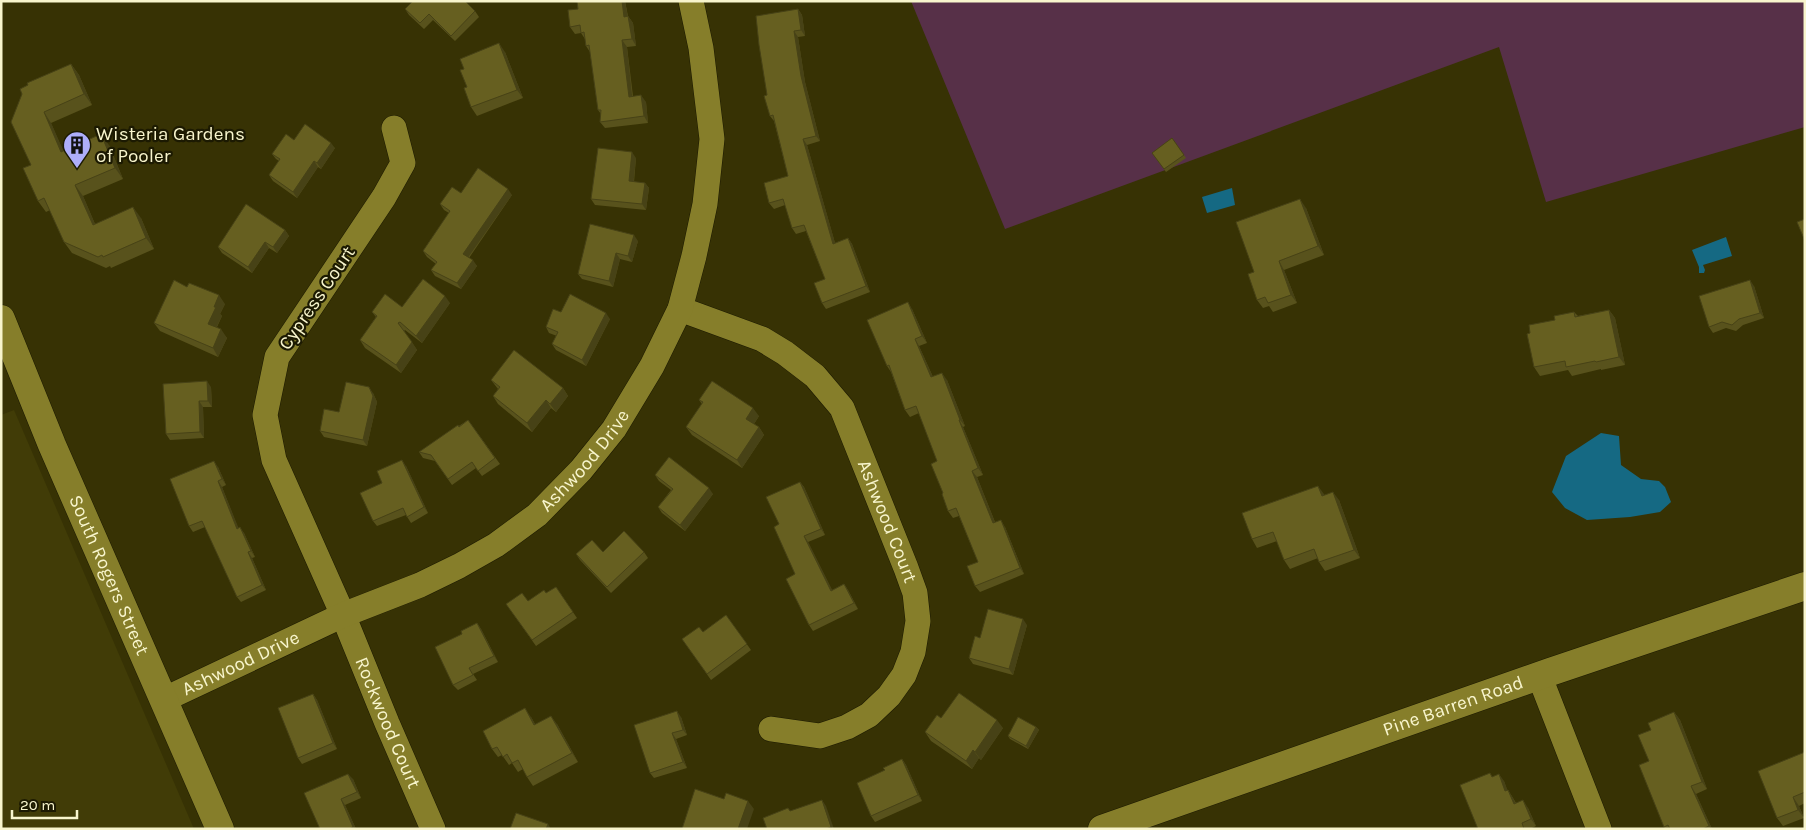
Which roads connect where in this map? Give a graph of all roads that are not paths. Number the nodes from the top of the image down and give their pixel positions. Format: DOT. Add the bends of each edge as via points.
graph roads {
  1 [pos="691,1"];
  2 [pos="394,128"];
  3 [pos="680,309"];
  4 [pos="1,319"];
  5 [pos="1805,586"];
  6 [pos="343,615"];
  7 [pos="1539,675"];
  8 [pos="163,700"];
  9 [pos="771,729"];
  10 [pos="1116,826"];
  11 [pos="220,829"];
  12 [pos="433,829"];
  13 [pos="1599,829"];
  1 -- 3 [label="street, Ashwood Drive" via="701,48 712,139 705,204"];
  2 -- 6 [label="street, Cypress Court" via="403,163 384,197 277,357 265,415 274,460"];
  3 -- 6 [label="street, Ashwood Drive" via="652,366 614,429 581,470 537,515 496,546 459,566"];
  3 -- 9 [label="street, Ashwood Court" via="750,334 785,353 815,376 842,408 915,593 918,621 913,652 904,675 889,696 869,715 848,727 820,736"];
  4 -- 8 [label="main road, South Rogers Street"];
  5 -- 7 [label="main road, Pine Barren Road"];
  6 -- 8 [label="street, Ashwood Drive"];
  6 -- 12 [label="street, Rockwood Court"];
  7 -- 10 [label="main road, Pine Barren Road"];
  7 -- 13 [label="street"];
  8 -- 11 [label="main road, South Rogers Street"];
}
